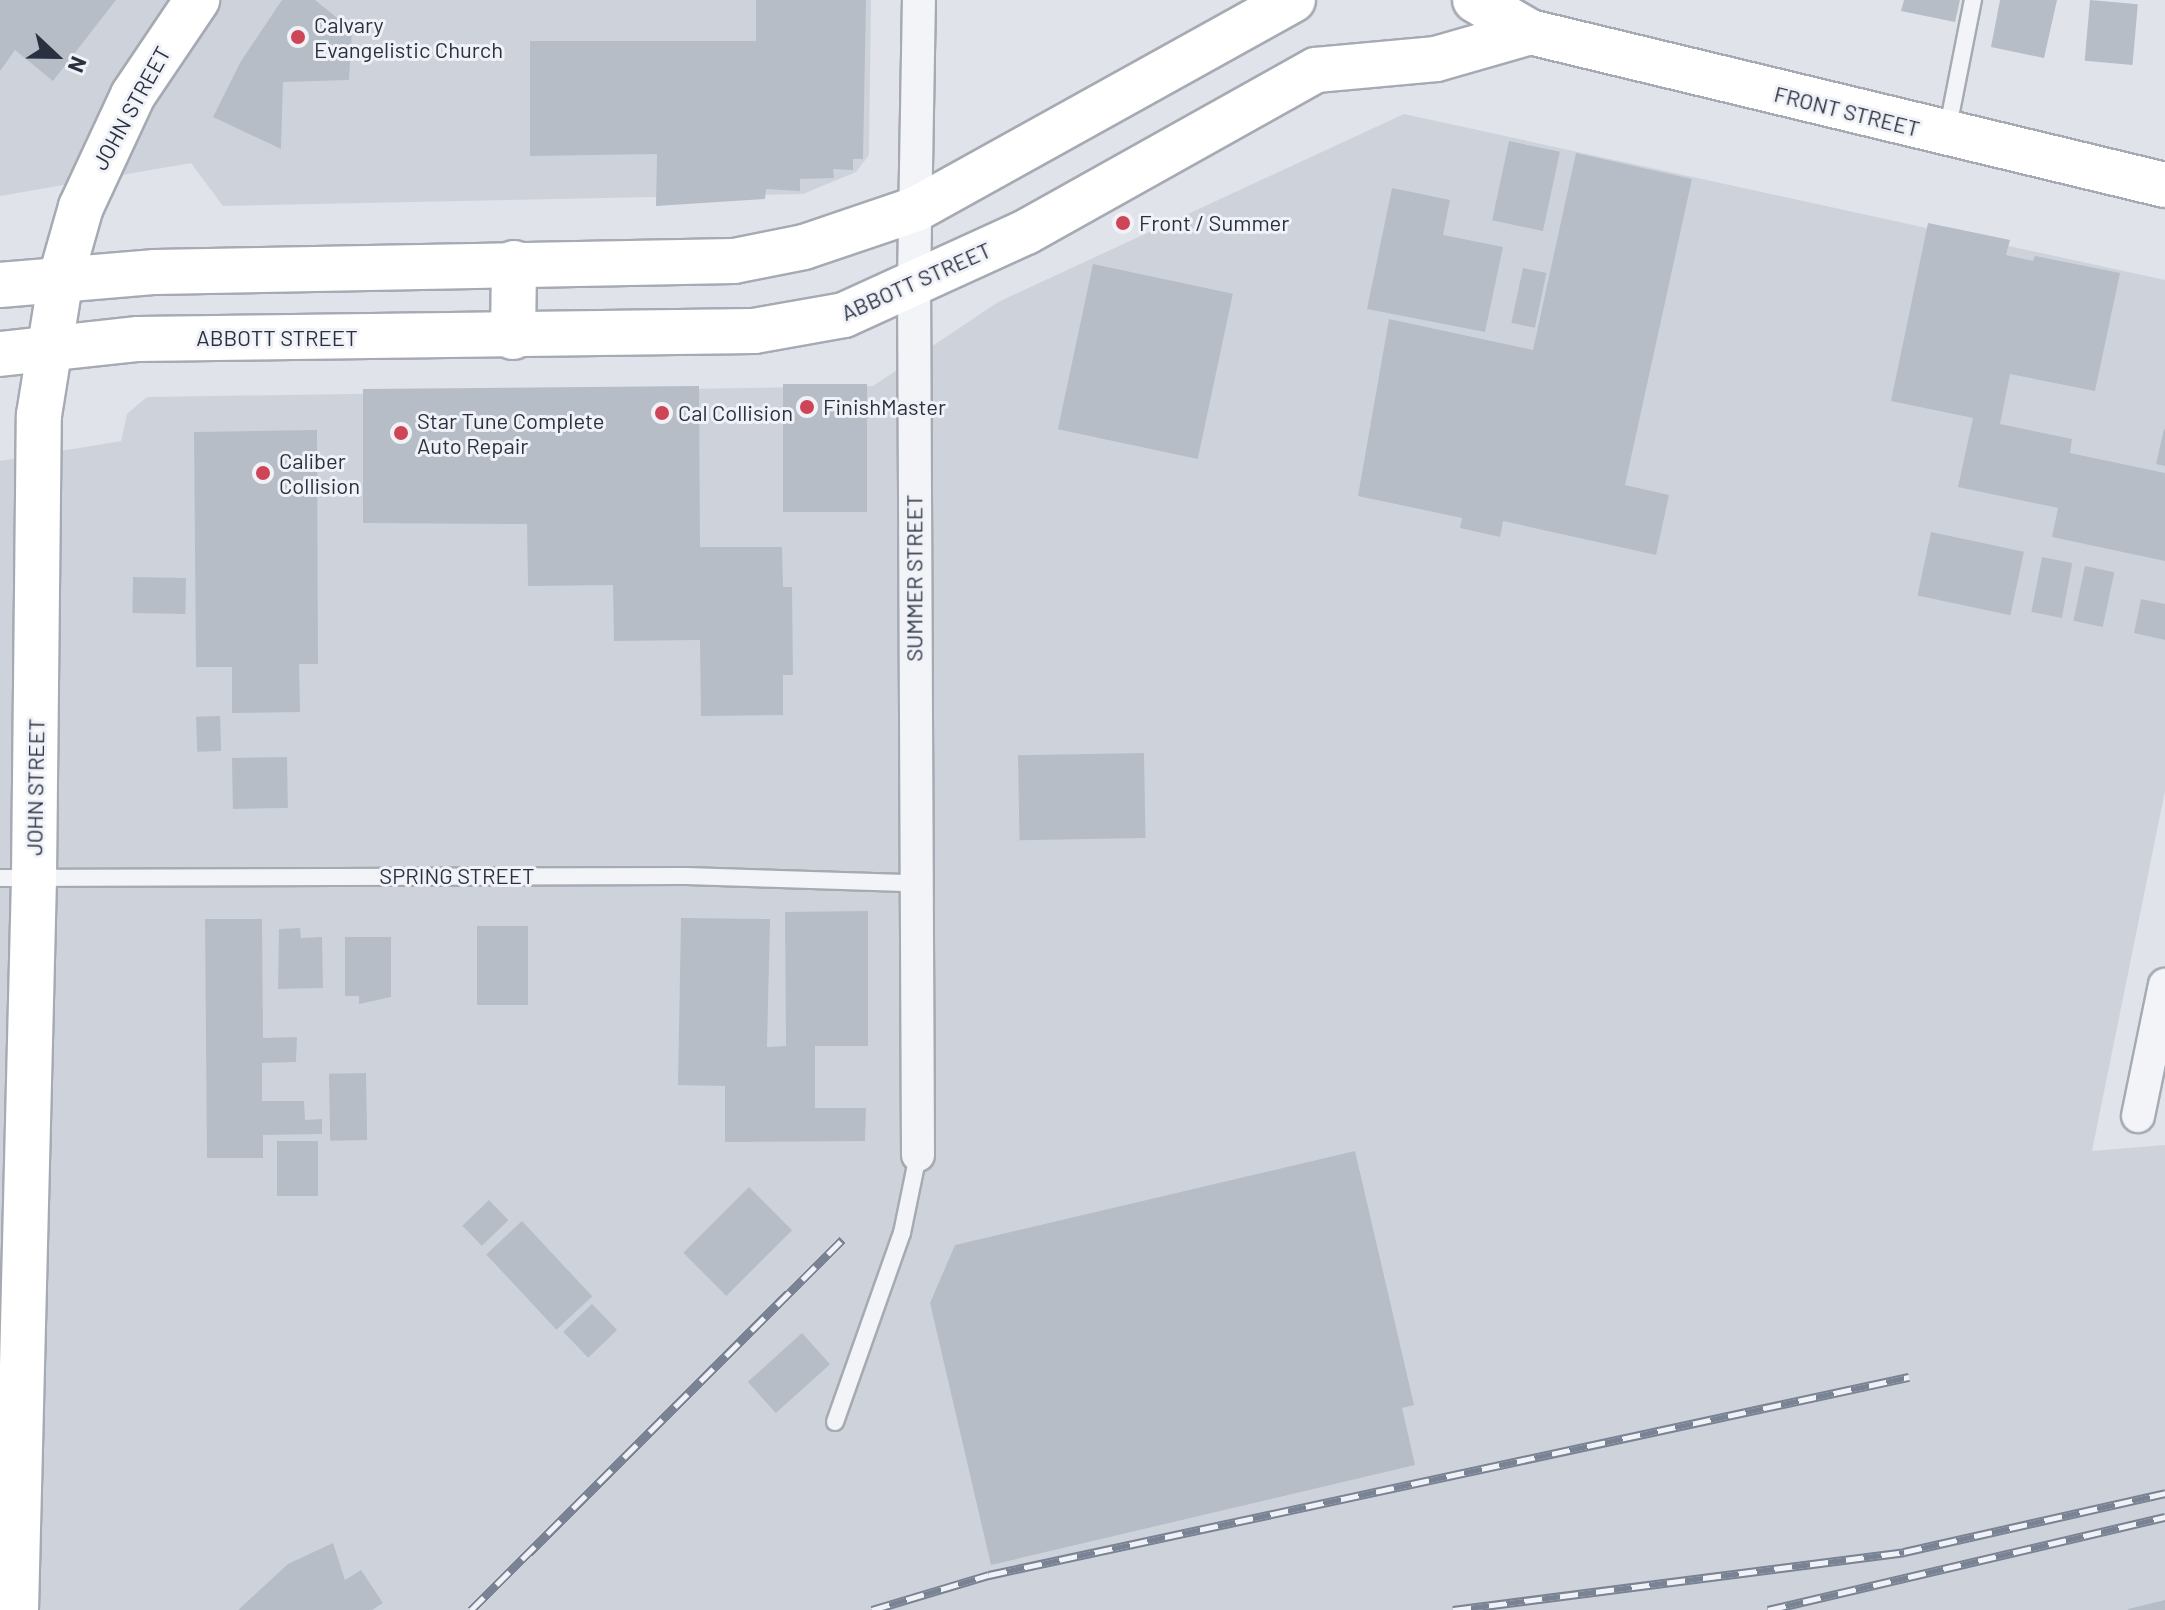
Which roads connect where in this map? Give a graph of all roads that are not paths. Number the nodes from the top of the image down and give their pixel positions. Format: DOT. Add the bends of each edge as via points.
graph roads {
  1 [pos="197,0"];
  2 [pos="919,0"];
  3 [pos="1293,0"];
  4 [pos="1475,0"];
  5 [pos="1973,0"];
  6 [pos="1530,32"];
  7 [pos="1946,136"];
  8 [pos="2165,185"];
  9 [pos="916,209"];
  10 [pos="514,263"];
  11 [pos="61,277"];
  12 [pos="914,283"];
  13 [pos="0,285"];
  14 [pos="513,337"];
  15 [pos="49,347"];
  16 [pos="0,354"];
  17 [pos="17,878"];
  18 [pos="913,883"];
  19 [pos="2165,985"];
  20 [pos="2138,1116"];
  21 [pos="918,1155"];
  22 [pos="835,1422"];
  23 [pos="16,1610"];
  1 -- 11 [label="main road, JOHN STREET" via="133,95 103,152"];
  2 -- 9 [label="street, SUMMER STREET"];
  3 -- 9 [label="main road"];
  4 -- 6 [label="main road"];
  5 -- 7 [label="lane"];
  6 -- 7 [label="main road, FRONT STREET"];
  6 -- 12 [label="main road, ABBOTT STREET" via="1436,59 1316,70 1026,232"];
  7 -- 8 [label="main road, FRONT STREET"];
  9 -- 10 [label="main road" via="804,247 734,261"];
  9 -- 12 [label="street, SUMMER STREET"];
  10 -- 11 [label="main road"];
  10 -- 14 [label="main road"];
  11 -- 13 [label="main road"];
  11 -- 15 [label="main road, JOHN STREET"];
  12 -- 14 [label="main road, ABBOTT STREET" via="844,315 754,331"];
  12 -- 18 [label="street, SUMMER STREET"];
  14 -- 15 [label="main road, ABBOTT STREET" via="138,339"];
  15 -- 16 [label="main road, ABBOTT STREET"];
  15 -- 17 [label="main road, JOHN STREET" via="39,415"];
  17 -- 18 [label="lane, SPRING STREET" via="686,876"];
  17 -- 23 [label="main road, JOHN STREET"];
  18 -- 21 [label="street, SUMMER STREET"];
  19 -- 20 [label="street"];
  21 -- 22 [label="lane" via="902,1233"];
}
